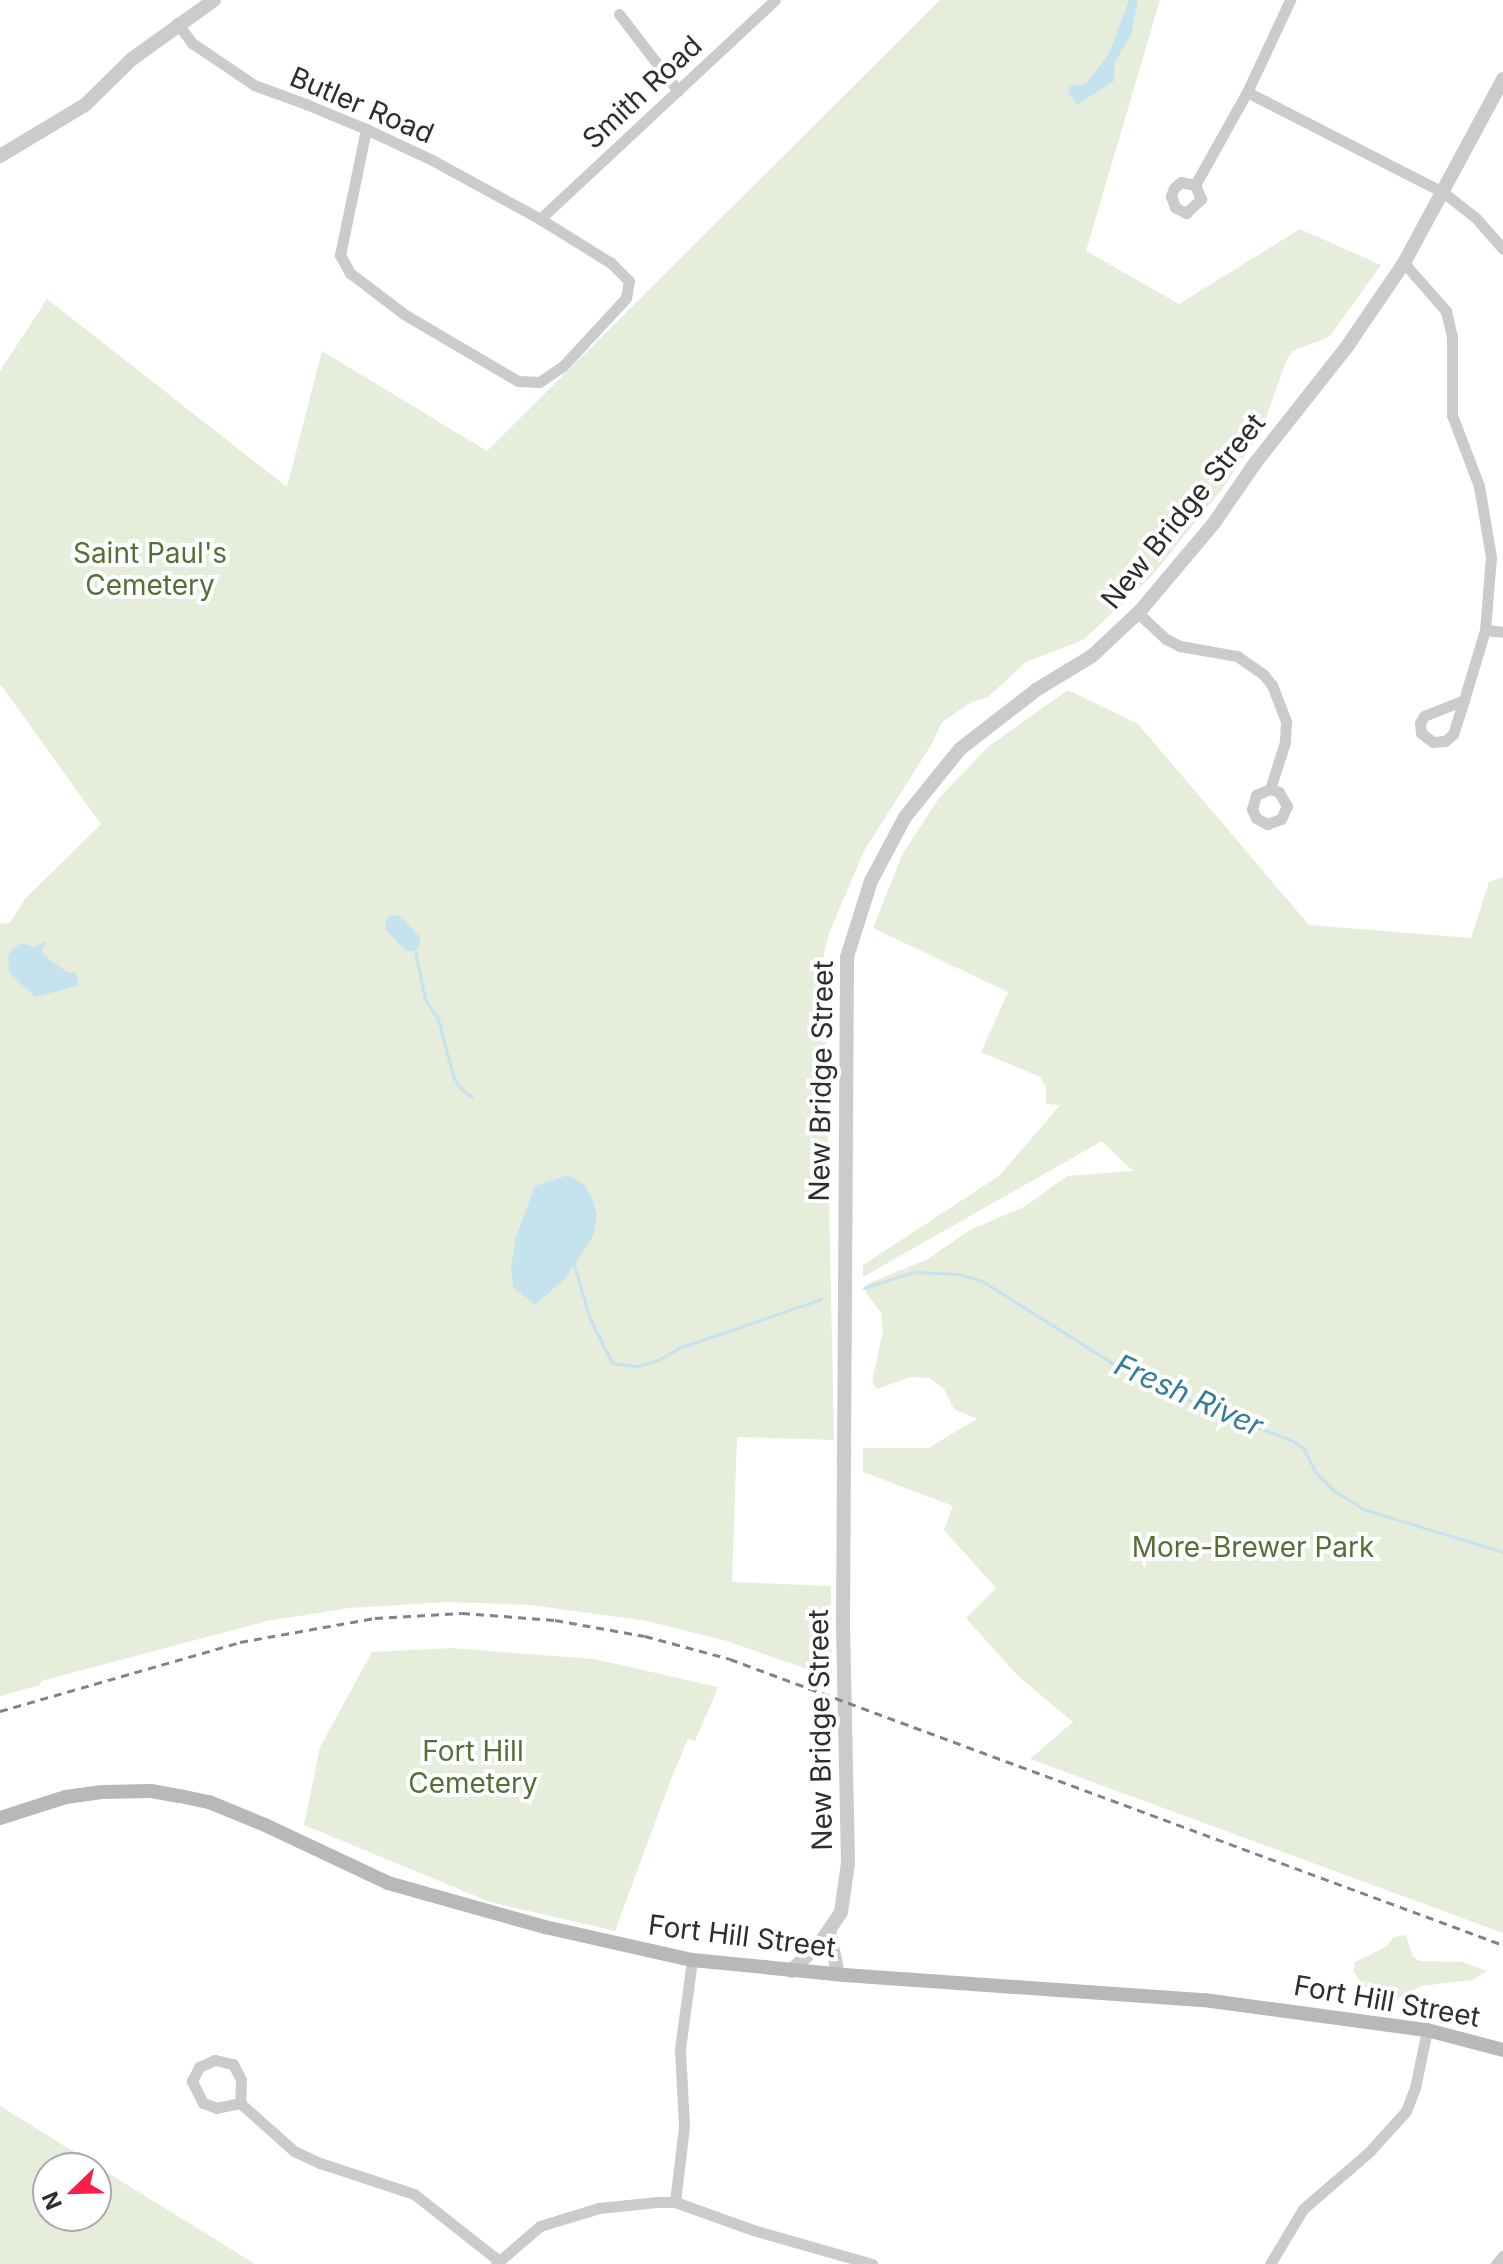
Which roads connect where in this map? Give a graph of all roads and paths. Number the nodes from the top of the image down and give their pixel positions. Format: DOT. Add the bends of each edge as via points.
graph roads {
  1 [pos="214,0"];
  2 [pos="775,0"];
  3 [pos="1290,0"];
  4 [pos="619,14"];
  5 [pos="177,23"];
  6 [pos="1503,79"];
  7 [pos="678,91"];
  8 [pos="1247,92"];
  9 [pos="366,129"];
  10 [pos="0,156"];
  11 [pos="1195,185"];
  12 [pos="1444,193"];
  13 [pos="540,219"];
  14 [pos="1503,249"];
  15 [pos="1404,263"];
  16 [pos="1138,613"];
  17 [pos="1485,630"];
  18 [pos="1503,632"];
  19 [pos="1464,700"];
  20 [pos="1270,789"];
  21 [pos="0,1818"];
  22 [pos="829,1931"];
  23 [pos="692,1960"];
  24 [pos="791,1971"];
  25 [pos="838,1974"];
  26 [pos="1427,2030"];
  27 [pos="1503,2050"];
  28 [pos="240,2103"];
  29 [pos="675,2202"];
  30 [pos="1503,2256"];
  31 [pos="497,2262"];
  32 [pos="872,2264"];
  33 [pos="1270,2264"];
  34 [pos="1496,2264"];
  1 -- 5 [label="street"];
  2 -- 7 [label="street, Smith Road"];
  3 -- 8 [label="street"];
  4 -- 7 [label="street"];
  5 -- 9 [label="street, Butler Road" via="192,43 254,85"];
  5 -- 10 [label="street" via="85,105"];
  6 -- 12 [label="street, New Bridge Street"];
  7 -- 13 [label="street, Smith Road"];
  8 -- 11 [label="street"];
  8 -- 12 [label="street"];
  9 -- 13 [label="street, Butler Road"];
  9 -- 13 [label="street, Butler Road" via="341,243 342,265 404,314 518,381 539,382 563,366 626,298 629,281 611,263"];
  12 -- 14 [label="street"];
  12 -- 15 [label="street, New Bridge Street"];
  15 -- 16 [label="street, New Bridge Street" via="1214,523"];
  15 -- 17 [label="street" via="1439,300 1452,336 1452,415 1479,486 1488,529"];
  16 -- 20 [label="street" via="1166,639 1237,656 1272,685 1286,722"];
  16 -- 22 [label="street, New Bridge Street" via="1092,656 1036,690 960,749 897,829 847,957 848,1863 841,1912"];
  17 -- 18 [label="street"];
  17 -- 19 [label="street"];
  21 -- 23 [label="main road, Fort Hill Street" via="66,1797 102,1792 180,1796 265,1825 388,1883 545,1927"];
  22 -- 24 [label="street, New Bridge Street"];
  22 -- 25 [label="street"];
  23 -- 24 [label="main road, Fort Hill Street"];
  23 -- 29 [label="street" via="680,2049 684,2126"];
  24 -- 25 [label="main road, Fort Hill Street"];
  25 -- 26 [label="main road, Fort Hill Street" via="1204,2000"];
  26 -- 27 [label="main road, Fort Hill Street"];
  26 -- 33 [label="street" via="1406,2111 1369,2152 1303,2209"];
  28 -- 28 [label="street" via="241,2080 233,2064 221,2059 199,2067 192,2081 203,2103 217,2108"];
  28 -- 31 [label="street" via="302,2156 414,2194"];
  29 -- 31 [label="street" via="628,2203 569,2215 540,2226"];
  29 -- 32 [label="street"];
  30 -- 34 [label="street"];
}
